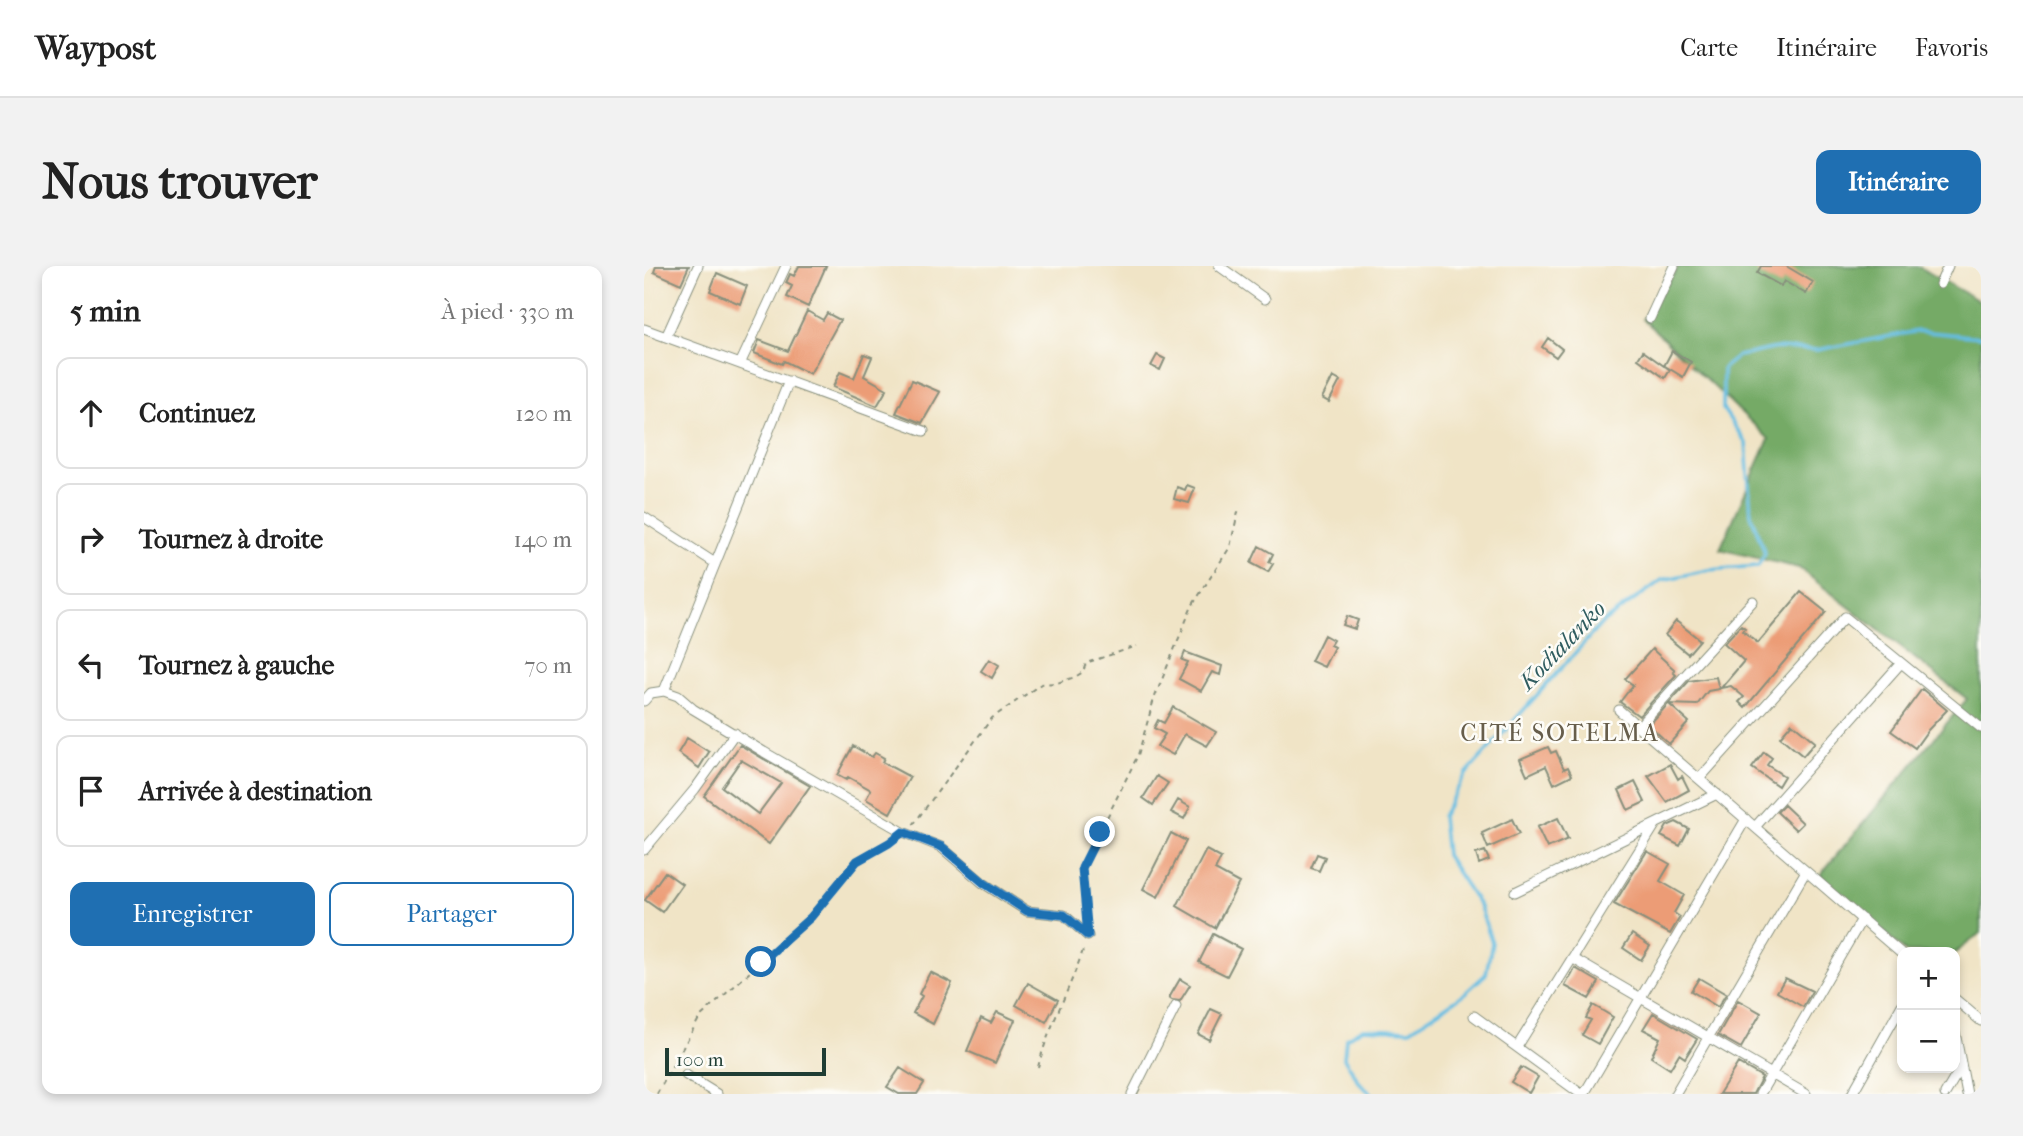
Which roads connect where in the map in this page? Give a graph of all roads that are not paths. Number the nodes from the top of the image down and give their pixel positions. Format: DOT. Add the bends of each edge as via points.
graph roads {
  1 [pos="698,266"];
  2 [pos="786,266"];
  3 [pos="1219,266"];
  4 [pos="1675,266"];
  5 [pos="1948,266"];
  6 [pos="1231,270"];
  7 [pos="1940,284"];
  8 [pos="1265,299"];
  9 [pos="1650,318"];
  10 [pos="644,329"];
  11 [pos="666,337"];
  12 [pos="740,364"];
  13 [pos="789,381"];
  14 [pos="924,430"];
  15 [pos="644,517"];
  16 [pos="715,563"];
  17 [pos="1753,601"];
  18 [pos="1901,663"];
  19 [pos="664,691"];
  20 [pos="644,701"];
  21 [pos="1619,710"];
  22 [pos="1638,727"];
  23 [pos="1981,728"];
  24 [pos="735,733"];
  25 [pos="1699,779"];
  26 [pos="1717,794"];
  27 [pos="1746,819"];
  28 [pos="1655,825"];
  29 [pos="1755,827"];
  30 [pos="644,850"];
  31 [pos="1806,871"];
  32 [pos="1515,892"];
  33 [pos="1862,919"];
  34 [pos="1088,936"];
  35 [pos="1897,950"];
  36 [pos="1572,958"];
  37 [pos="1640,998"];
  38 [pos="1960,1003"];
  39 [pos="1176,1006"];
  40 [pos="1899,1010"];
  41 [pos="1474,1016"];
  42 [pos="1981,1021"];
  43 [pos="1708,1037"];
  44 [pos="1517,1048"];
  45 [pos="1960,1061"];
  46 [pos="1961,1067"];
  47 [pos="1771,1074"];
  48 [pos="686,1075"];
  49 [pos="717,1094"];
  50 [pos="1132,1094"];
  51 [pos="1583,1094"];
  52 [pos="1675,1094"];
  53 [pos="1760,1094"];
  54 [pos="1806,1094"];
  55 [pos="1852,1094"];
  56 [pos="1945,1094"];
  57 [pos="1967,1094"];
  1 -- 11 [label="street"];
  2 -- 12 [label="street"];
  3 -- 6 [label="street"];
  4 -- 9 [label="street"];
  5 -- 7 [label="street"];
  6 -- 8 [label="street"];
  10 -- 11 [label="street"];
  11 -- 12 [label="street"];
  12 -- 13 [label="street"];
  13 -- 14 [label="street"];
  13 -- 16 [label="street"];
  15 -- 16 [label="street"];
  16 -- 19 [label="street"];
  17 -- 22 [label="street"];
  18 -- 23 [label="street"];
  18 -- 25 [label="street" via="1845,617"];
  18 -- 29 [label="street"];
  19 -- 20 [label="street" via="651,693"];
  19 -- 24 [label="street"];
  21 -- 22 [label="street"];
  22 -- 25 [label="street"];
  24 -- 30 [label="street"];
  24 -- 34 [label="street" via="903,832 942,847 1027,911 1064,915"];
  25 -- 26 [label="street"];
  26 -- 27 [label="street"];
  26 -- 28 [label="street"];
  27 -- 29 [label="street"];
  27 -- 37 [label="street"];
  28 -- 32 [label="street"];
  28 -- 36 [label="street"];
  29 -- 31 [label="street"];
  31 -- 33 [label="street"];
  31 -- 43 [label="street"];
  33 -- 35 [label="street"];
  33 -- 47 [label="street"];
  36 -- 37 [label="street"];
  36 -- 44 [label="street"];
  37 -- 43 [label="street"];
  37 -- 51 [label="street"];
  38 -- 42 [label="street"];
  39 -- 50 [label="street"];
  40 -- 55 [label="street"];
  41 -- 44 [label="street"];
  43 -- 47 [label="street"];
  43 -- 52 [label="street"];
  44 -- 51 [label="street"];
  45 -- 46 [label="street"];
  46 -- 56 [label="street"];
  46 -- 57 [label="street"];
  47 -- 53 [label="street"];
  47 -- 54 [label="street"];
  48 -- 49 [label="street"];
}
